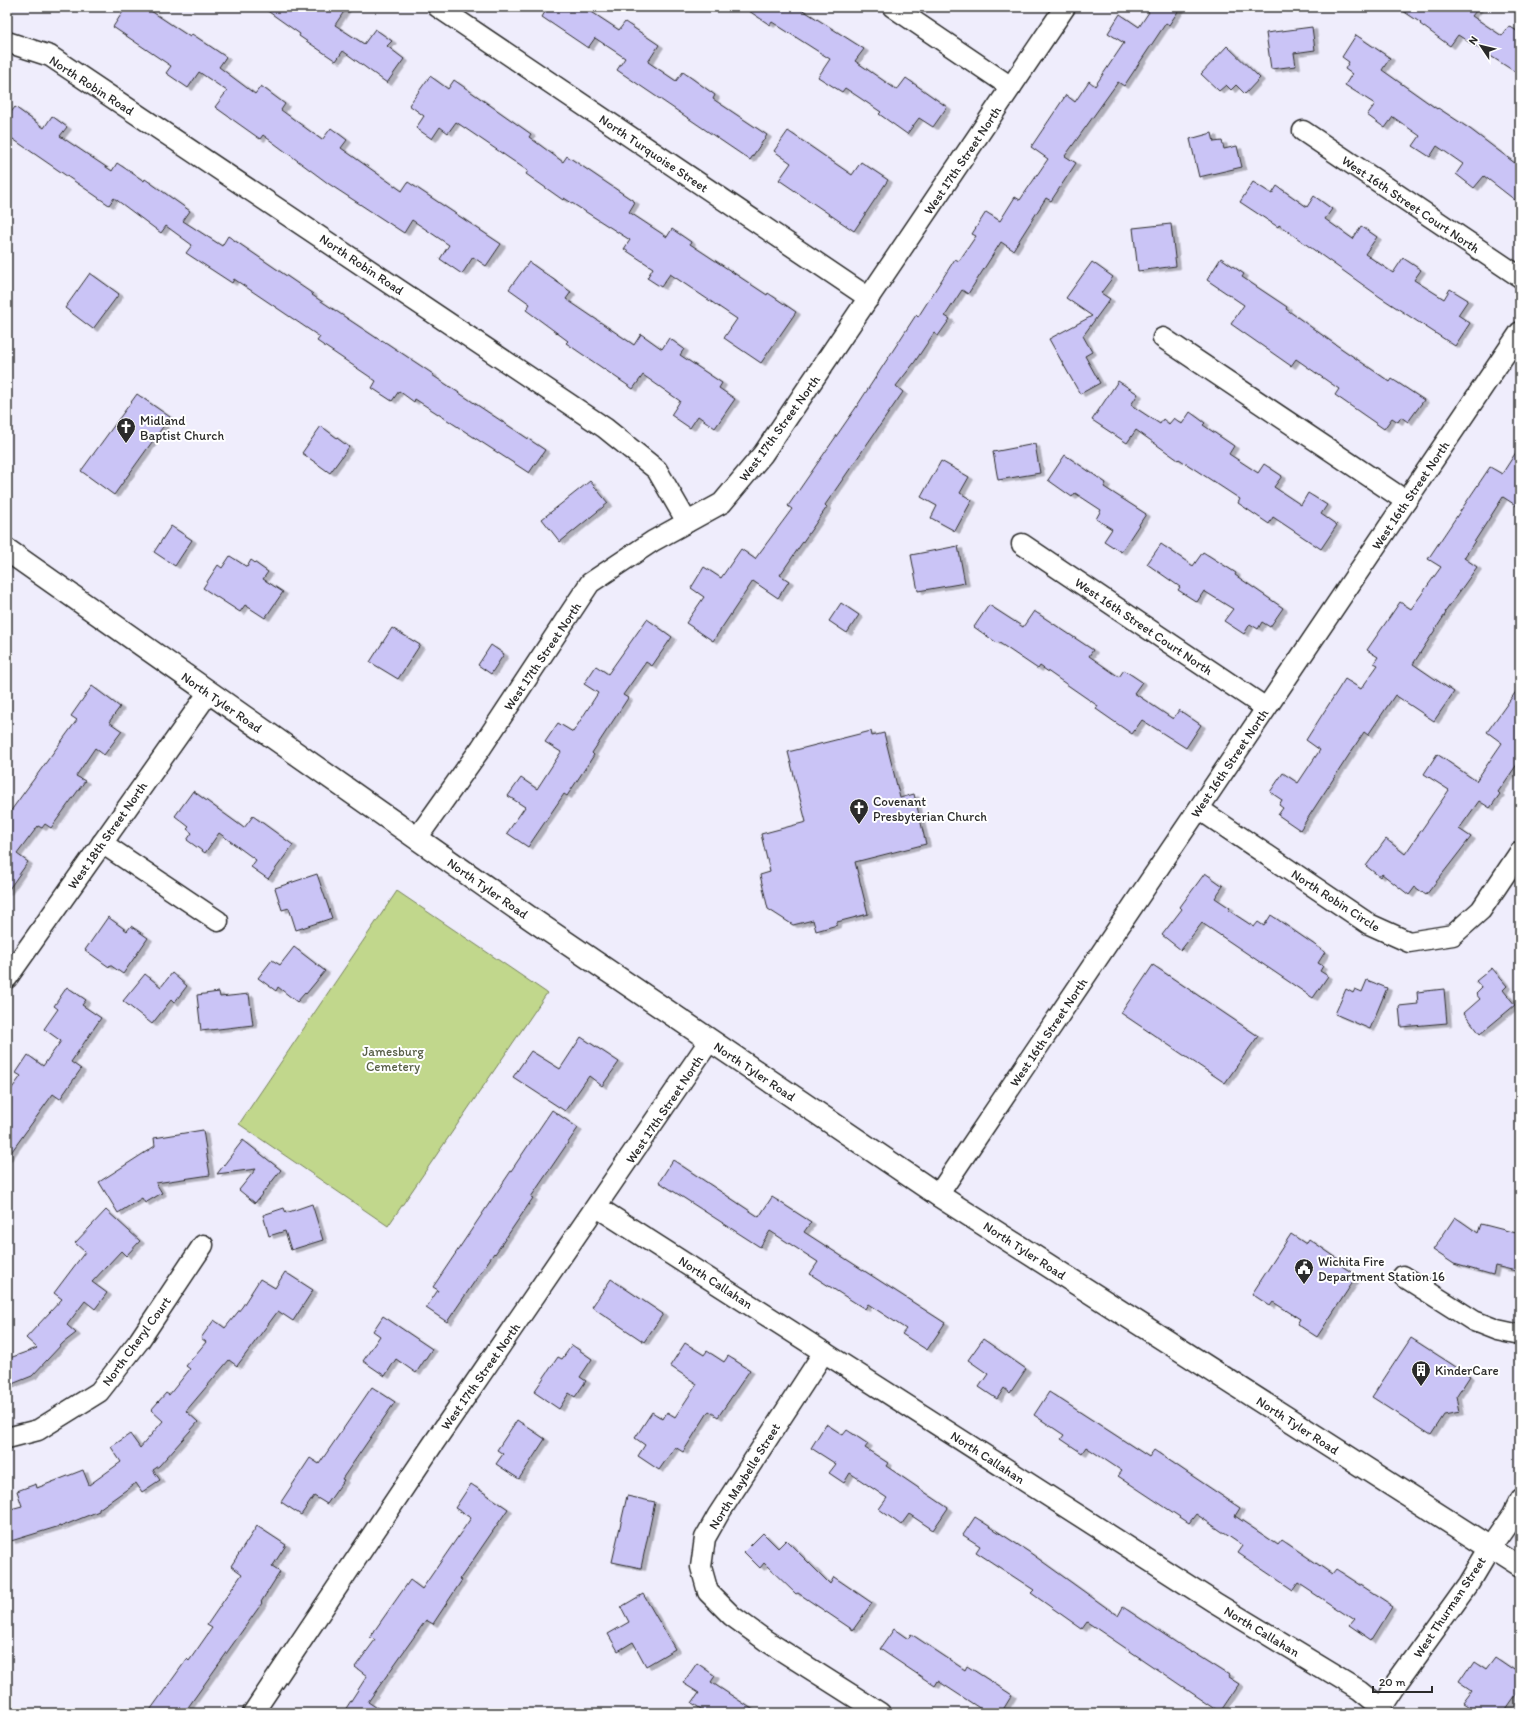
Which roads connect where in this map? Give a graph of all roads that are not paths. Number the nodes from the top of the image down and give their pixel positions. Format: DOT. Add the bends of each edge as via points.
graph roads {
  1 [pos="438,7"];
  2 [pos="892,7"];
  3 [pos="1065,7"];
  4 [pos="7,42"];
  5 [pos="1011,87"];
  6 [pos="1303,131"];
  7 [pos="1520,277"];
  8 [pos="869,298"];
  9 [pos="1520,332"];
  10 [pos="1163,338"];
  11 [pos="1406,501"];
  12 [pos="687,522"];
  13 [pos="1022,544"];
  14 [pos="7,550"];
  15 [pos="209,692"];
  16 [pos="1266,708"];
  17 [pos="1198,809"];
  18 [pos="417,838"];
  19 [pos="102,843"];
  20 [pos="1520,852"];
  21 [pos="218,921"];
  22 [pos="7,978"];
  23 [pos="710,1040"];
  24 [pos="938,1195"];
  25 [pos="597,1207"];
  26 [pos="203,1245"];
  27 [pos="1403,1276"];
  28 [pos="1520,1335"];
  29 [pos="824,1352"];
  30 [pos="7,1438"];
  31 [pos="1520,1500"];
  32 [pos="1490,1547"];
  33 [pos="1520,1567"];
  34 [pos="1378,1710"];
  35 [pos="253,1713"];
  36 [pos="880,1713"];
  1 -- 8 [label="street, North Turquoise Street"];
  2 -- 5 [label="street"];
  3 -- 5 [label="street, West 17th Street North"];
  4 -- 12 [label="street, North Robin Road" via="50,56 605,428 657,470"];
  5 -- 8 [label="street, West 17th Street North"];
  6 -- 7 [label="street, West 16th Street Court North"];
  8 -- 12 [label="street, West 17th Street North" via="763,454 722,503"];
  9 -- 11 [label="street, West 16th Street North"];
  10 -- 11 [label="street"];
  11 -- 16 [label="street, West 16th Street North"];
  12 -- 18 [label="street, West 17th Street North" via="653,541 590,583 481,748"];
  13 -- 16 [label="street, West 16th Street Court North"];
  14 -- 15 [label="main road, North Tyler Road"];
  15 -- 18 [label="main road, North Tyler Road"];
  15 -- 19 [label="street, West 18th Street North"];
  16 -- 17 [label="street, West 16th Street North"];
  17 -- 20 [label="street, North Robin Circle" via="1369,924 1409,942 1453,935 1481,910"];
  17 -- 24 [label="street, West 16th Street North"];
  18 -- 23 [label="main road, North Tyler Road"];
  19 -- 21 [label="street"];
  19 -- 22 [label="street, West 18th Street North"];
  23 -- 24 [label="main road, North Tyler Road"];
  23 -- 25 [label="street, West 17th Street North"];
  24 -- 32 [label="main road, North Tyler Road"];
  25 -- 29 [label="street, North Callahan"];
  25 -- 35 [label="street, West 17th Street North" via="426,1454"];
  26 -- 30 [label="street, North Cheryl Court" via="139,1341 99,1392 38,1430"];
  27 -- 28 [label="street" via="1474,1321"];
  29 -- 34 [label="street, North Callahan" via="1207,1597 1359,1690"];
  29 -- 36 [label="street, North Maybelle Street" via="718,1515 705,1538 701,1567 708,1592 732,1616"];
  31 -- 32 [label="street, West Thurman Street"];
  32 -- 33 [label="main road, North Tyler Road"];
  32 -- 34 [label="street, West Thurman Street" via="1468,1584"];
}
